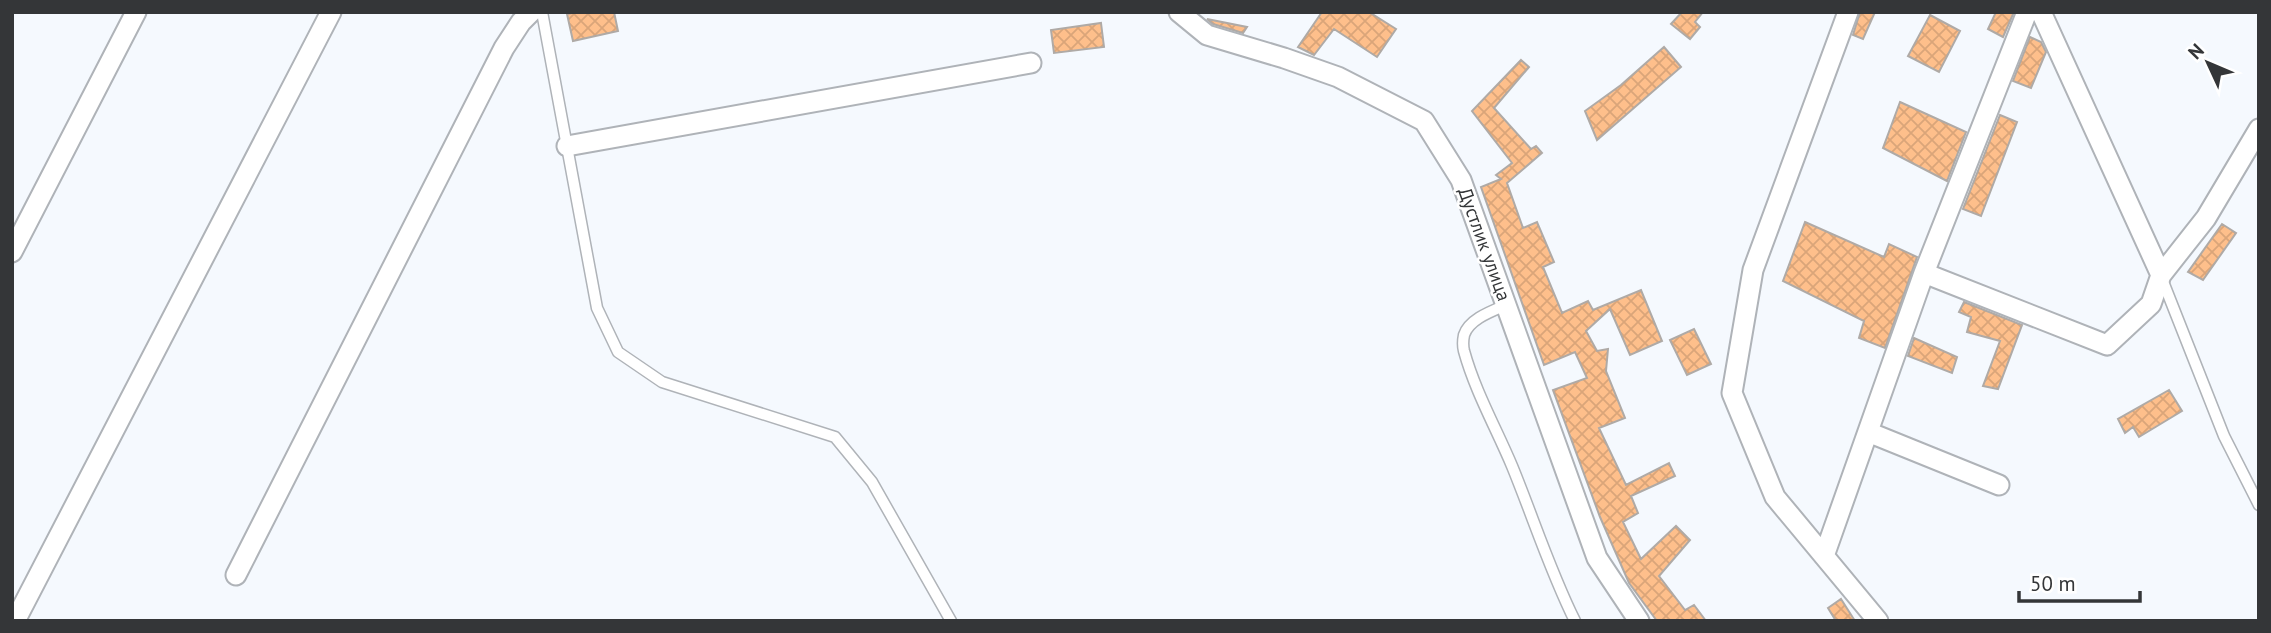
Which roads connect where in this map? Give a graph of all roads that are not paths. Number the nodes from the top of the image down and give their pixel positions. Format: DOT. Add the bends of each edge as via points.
graph roads {
  1 [pos="136,12"];
  2 [pos="331,12"];
  3 [pos="531,12"];
  4 [pos="542,12"];
  5 [pos="1179,12"];
  6 [pos="1848,12"];
  7 [pos="2028,12"];
  8 [pos="2041,12"];
  9 [pos="1031,63"];
  10 [pos="2259,129"];
  11 [pos="567,146"];
  12 [pos="12,252"];
  13 [pos="1924,273"];
  14 [pos="2161,275"];
  15 [pos="1506,305"];
  16 [pos="1868,432"];
  17 [pos="1999,485"];
  18 [pos="2259,505"];
  19 [pos="1824,556"];
  20 [pos="236,575"];
  21 [pos="15,621"];
  22 [pos="951,621"];
  23 [pos="1575,621"];
  24 [pos="1639,621"];
  25 [pos="1878,621"];
  1 -- 12 [label="street"];
  2 -- 21 [label="street"];
  3 -- 20 [label="street" via="504,48"];
  4 -- 11 [label="lane"];
  5 -- 15 [label="street, Дустлик улица" via="1207,36 1338,78 1424,121 1461,180"];
  6 -- 19 [label="street" via="1753,270 1732,393 1774,497"];
  7 -- 13 [label="street"];
  8 -- 14 [label="street"];
  9 -- 11 [label="street"];
  10 -- 14 [label="street" via="2206,218"];
  11 -- 22 [label="lane" via="597,308 618,352 662,382 835,437 872,482"];
  13 -- 14 [label="street" via="2107,345 2151,304"];
  13 -- 16 [label="street"];
  14 -- 18 [label="lane" via="2224,436"];
  15 -- 23 [label="lane" via="1469,326 1463,348"];
  15 -- 24 [label="street, Дустлик улица" via="1597,558"];
  16 -- 17 [label="street"];
  16 -- 19 [label="street"];
  19 -- 25 [label="street"];
}
